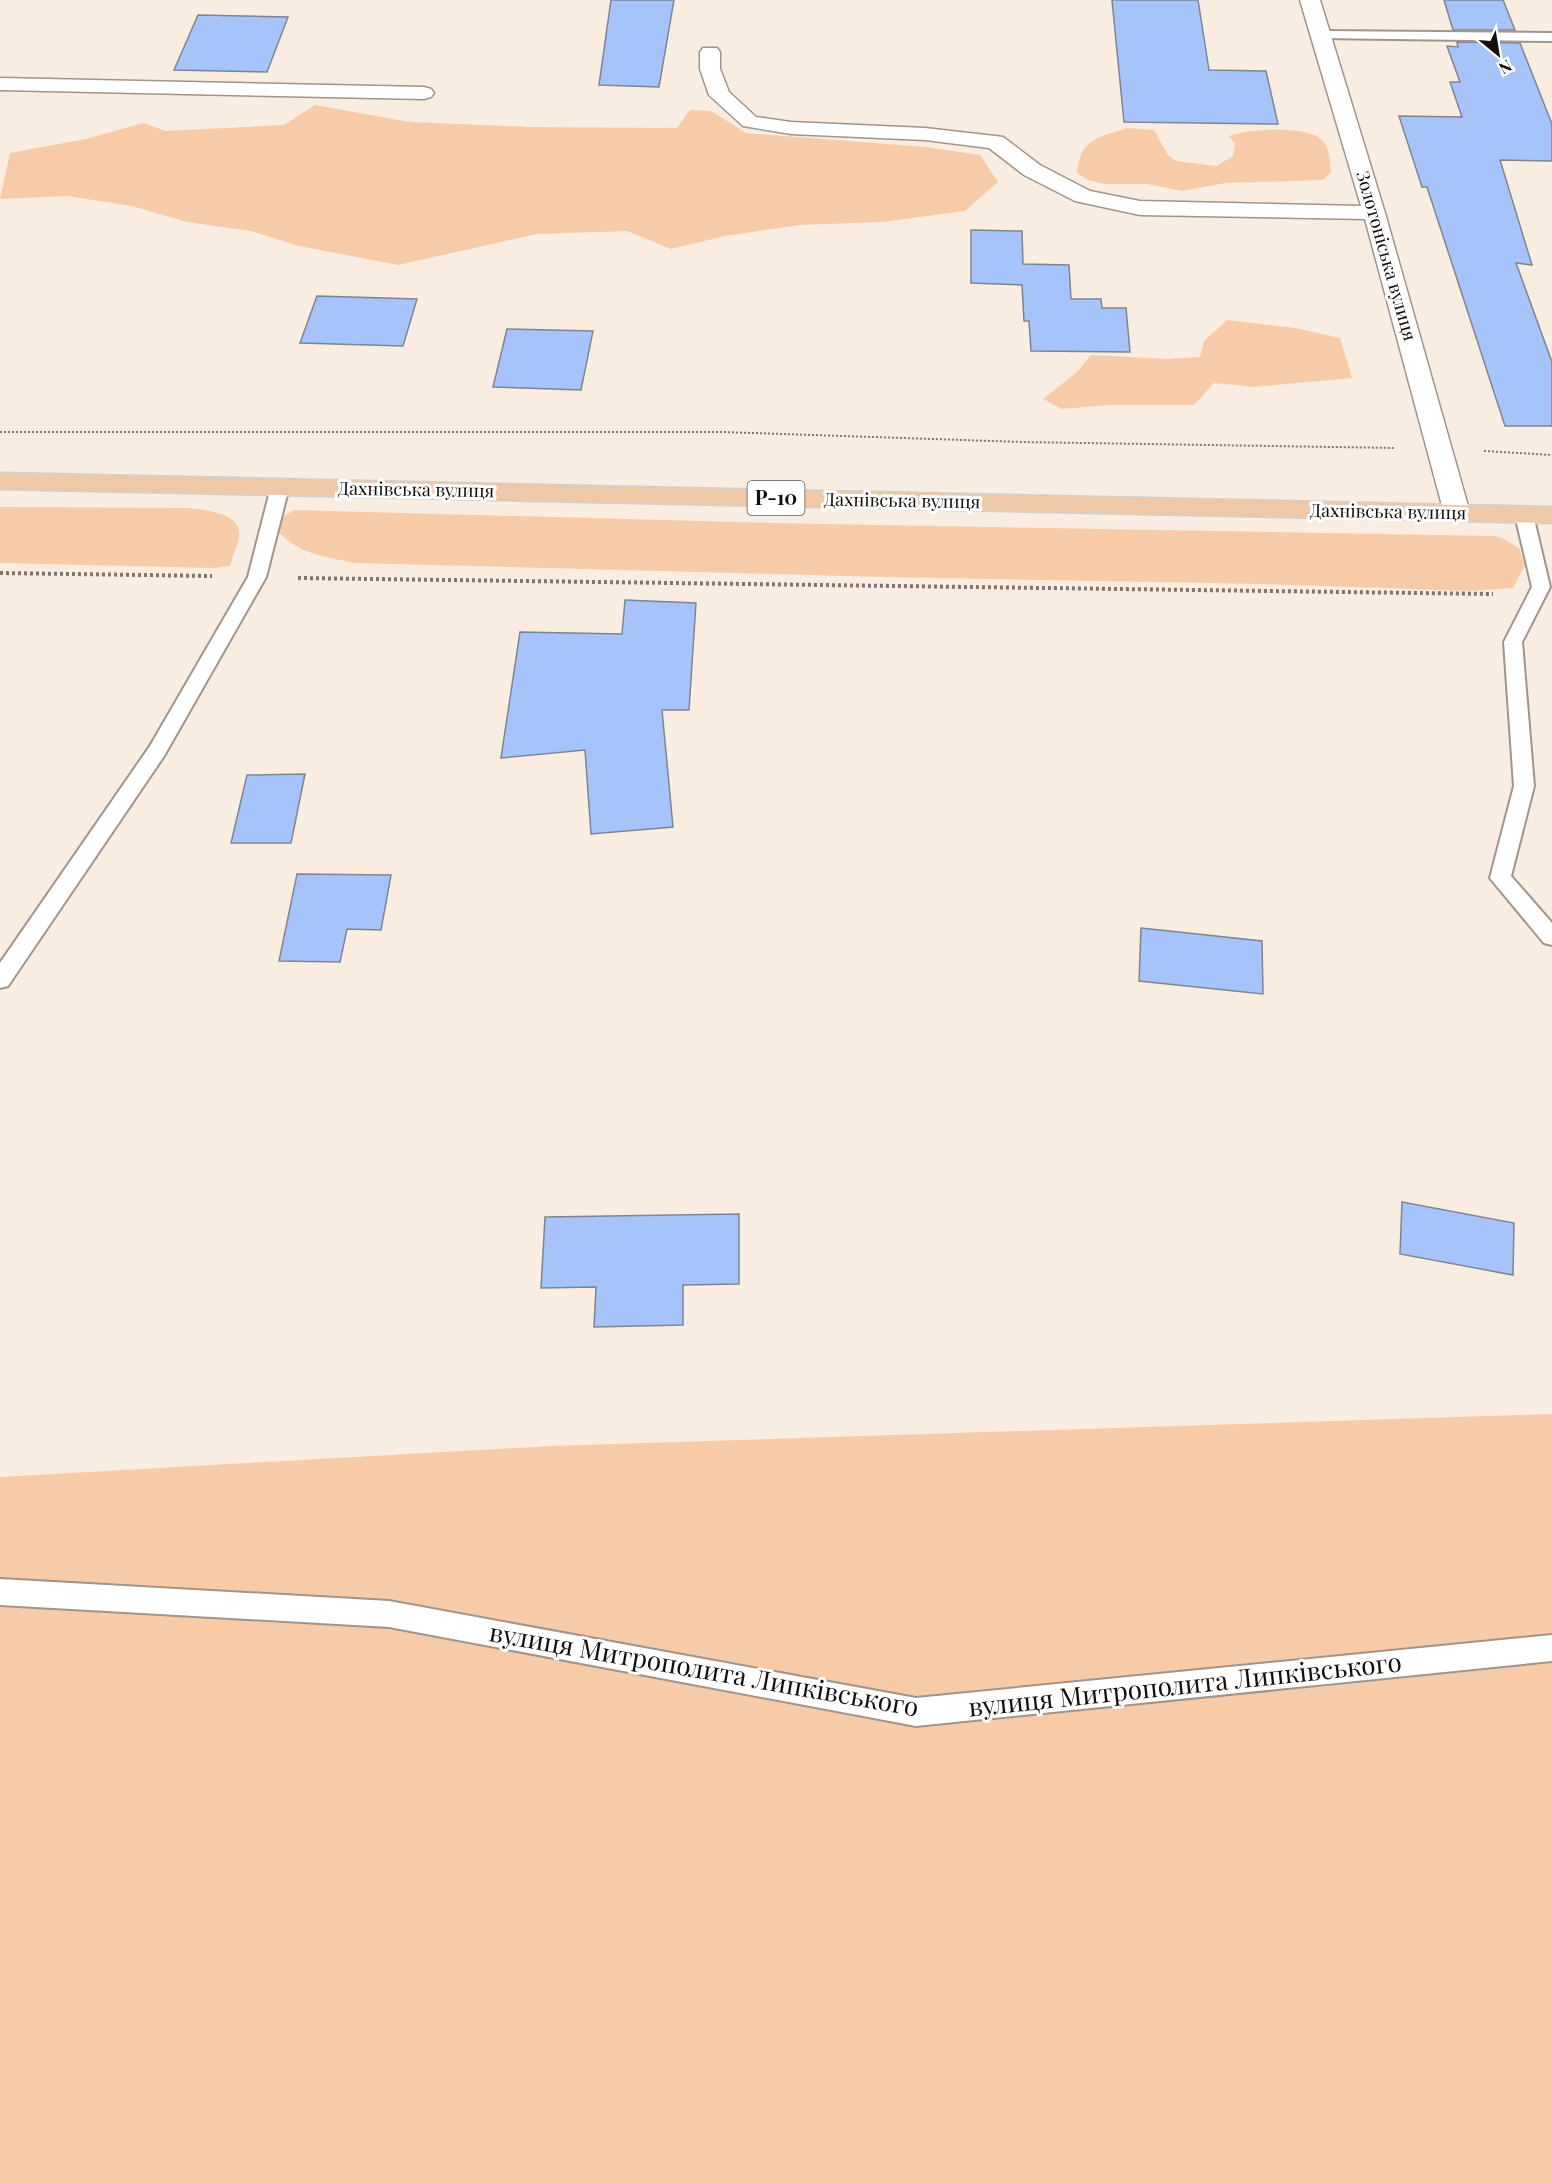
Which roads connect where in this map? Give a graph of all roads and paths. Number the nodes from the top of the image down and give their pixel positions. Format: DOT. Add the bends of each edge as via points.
graph roads {
  1 [pos="1310,0"];
  2 [pos="1321,35"];
  3 [pos="1552,38"];
  4 [pos="710,52"];
  5 [pos="0,84"];
  6 [pos="424,93"];
  7 [pos="1374,213"];
  8 [pos="0,432"];
  9 [pos="1441,449"];
  10 [pos="1552,455"];
  11 [pos="0,481"];
  12 [pos="280,487"];
  13 [pos="1457,513"];
  14 [pos="1524,514"];
  15 [pos="1552,515"];
  16 [pos="0,573"];
  17 [pos="257,577"];
  18 [pos="1541,587"];
  19 [pos="1552,937"];
  20 [pos="0,980"];
  21 [pos="0,1593"];
  22 [pos="1552,1648"];
  1 -- 2 [label="street, Золотоніська вулиця"];
  2 -- 3 [label="lane"];
  2 -- 7 [label="street, Золотоніська вулиця"];
  4 -- 7 [label="street" via="710,69 719,95 750,123 995,142 1032,170 1083,196 1140,208"];
  5 -- 6 [label="street"];
  7 -- 9 [label="street, Золотоніська вулиця"];
  8 -- 9 [label="path" via="723,432"];
  9 -- 10 [label="path"];
  9 -- 13 [label="street, Золотоніська вулиця"];
  11 -- 12 [label="main road, Дахнівська вулиця / Р-10"];
  12 -- 13 [label="main road, Дахнівська вулиця / Р-10"];
  12 -- 17 [label="lane"];
  13 -- 14 [label="main road, Дахнівська вулиця / Р-10"];
  14 -- 15 [label="main road, Дахнівська вулиця / Р-10"];
  14 -- 18 [label="lane"];
  16 -- 17 [label="path"];
  17 -- 18 [label="path" via="1401,594 1501,594"];
  17 -- 20 [label="lane" via="157,751"];
  18 -- 19 [label="lane" via="1513,642 1524,786 1500,878"];
  21 -- 22 [label="lane, вулиця Митрополита Липківського" via="389,1614 916,1712"];
}
